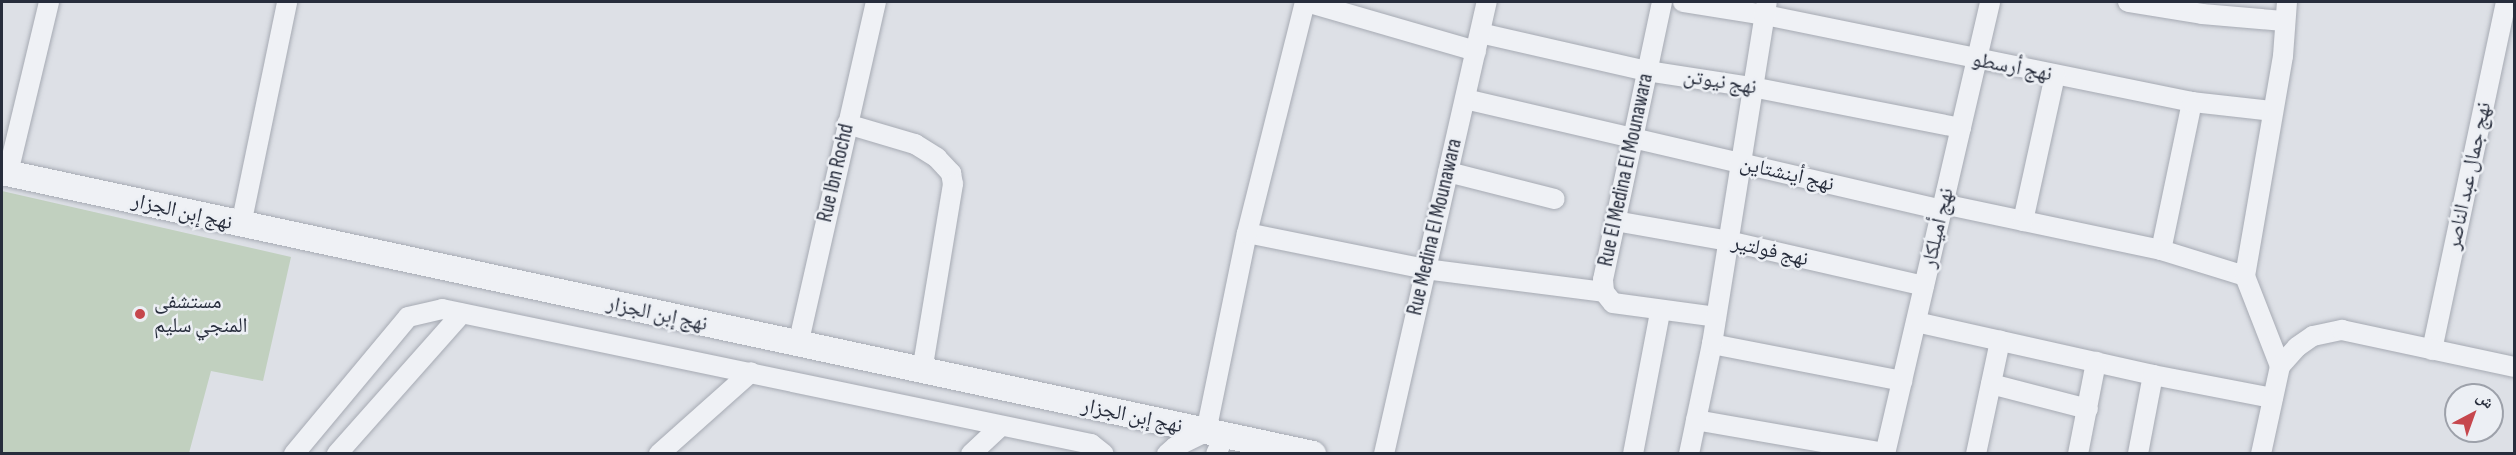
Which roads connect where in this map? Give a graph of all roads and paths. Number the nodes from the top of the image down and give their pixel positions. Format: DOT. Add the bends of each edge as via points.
graph roads {
  1 [pos="49,2"];
  2 [pos="287,2"];
  3 [pos="876,2"];
  4 [pos="1306,2"];
  5 [pos="1487,2"];
  6 [pos="1662,2"];
  7 [pos="1683,2"];
  8 [pos="1990,2"];
  9 [pos="2128,2"];
  10 [pos="2503,2"];
  11 [pos="1766,8"];
  12 [pos="2204,8"];
  13 [pos="2286,11"];
  14 [pos="1478,42"];
  15 [pos="1977,60"];
  16 [pos="1647,71"];
  17 [pos="2055,75"];
  18 [pos="1752,87"];
  19 [pos="1465,99"];
  20 [pos="2192,102"];
  21 [pos="2272,111"];
  22 [pos="847,124"];
  23 [pos="1961,128"];
  24 [pos="1632,139"];
  25 [pos="1740,162"];
  26 [pos="1448,171"];
  27 [pos="5,172"];
  28 [pos="1555,199"];
  29 [pos="1943,207"];
  30 [pos="1615,221"];
  31 [pos="2023,221"];
  32 [pos="241,225"];
  33 [pos="1247,233"];
  34 [pos="1728,241"];
  35 [pos="2161,250"];
  36 [pos="1425,269"];
  37 [pos="2245,276"];
  38 [pos="1924,286"];
  39 [pos="1604,292"];
  40 [pos="1660,312"];
  41 [pos="462,313"];
  42 [pos="1716,317"];
  43 [pos="1916,322"];
  44 [pos="2000,341"];
  45 [pos="1712,344"];
  46 [pos="798,345"];
  47 [pos="2432,350"];
  48 [pos="2096,362"];
  49 [pos="2280,366"];
  50 [pos="2514,367"];
  51 [pos="922,371"];
  52 [pos="751,372"];
  53 [pos="2153,375"];
  54 [pos="1902,381"];
  55 [pos="1991,384"];
  56 [pos="2273,398"];
  57 [pos="2088,409"];
  58 [pos="1696,420"];
  59 [pos="1001,426"];
  60 [pos="1216,440"];
  61 [pos="294,453"];
  62 [pos="337,453"];
  63 [pos="659,453"];
  64 [pos="971,453"];
  65 [pos="1104,453"];
  66 [pos="1167,453"];
  67 [pos="1313,453"];
  68 [pos="1384,453"];
  69 [pos="1633,453"];
  70 [pos="1689,453"];
  71 [pos="1885,453"];
  72 [pos="1976,453"];
  73 [pos="2078,453"];
  74 [pos="2138,453"];
  75 [pos="2260,453"];
  1 -- 27 [label="street"];
  2 -- 32 [label="street"];
  3 -- 22 [label="street, Rue Ibn Rochd"];
  4 -- 14 [label="street, نهج نيوتن"];
  4 -- 33 [label="street"];
  5 -- 14 [label="street, Rue Medina El Mounawara"];
  6 -- 16 [label="street, Rue El Medina El Mounawara"];
  7 -- 11 [label="street, نهج أرسطو"];
  8 -- 15 [label="street, نهج أميلكار"];
  9 -- 12 [label="street"];
  10 -- 47 [label="street, نهج جمال عبد الناصر"];
  11 -- 15 [label="street, نهج أرسطو"];
  11 -- 18 [label="street"];
  12 -- 13 [label="street"];
  13 -- 21 [label="street" via="2283,56"];
  14 -- 16 [label="street, نهج نيوتن"];
  14 -- 19 [label="street, Rue Medina El Mounawara"];
  15 -- 17 [label="street, نهج أرسطو"];
  15 -- 23 [label="street, نهج أميلكار"];
  16 -- 18 [label="street, نهج نيوتن"];
  16 -- 24 [label="street, Rue El Medina El Mounawara"];
  17 -- 20 [label="street, نهج أرسطو"];
  17 -- 31 [label="street"];
  18 -- 23 [label="street, نهج نيوتن"];
  18 -- 25 [label="street"];
  19 -- 24 [label="street, نهج أينشتاين"];
  19 -- 26 [label="street, Rue Medina El Mounawara"];
  20 -- 21 [label="street, نهج أرسطو"];
  20 -- 35 [label="street"];
  21 -- 37 [label="street"];
  22 -- 46 [label="street, Rue Ibn Rochd"];
  22 -- 51 [label="street" via="915,144 951,173 953,184"];
  23 -- 29 [label="street, نهج أميلكار"];
  24 -- 25 [label="street, نهج أينشتاين"];
  24 -- 30 [label="street, Rue El Medina El Mounawara"];
  25 -- 29 [label="street, نهج أينشتاين"];
  25 -- 34 [label="street"];
  26 -- 28 [label="street"];
  26 -- 36 [label="street, Rue Medina El Mounawara"];
  27 -- 32 [label="street, نهج إبن الجزار"];
  29 -- 31 [label="street, نهج أينشتاين"];
  29 -- 38 [label="street, نهج أميلكار"];
  30 -- 34 [label="street, نهج فولتير"];
  30 -- 39 [label="street, Rue El Medina El Mounawara"];
  31 -- 35 [label="street, نهج أينشتاين"];
  32 -- 46 [label="street, نهج إبن الجزار"];
  33 -- 36 [label="street"];
  33 -- 60 [label="street"];
  34 -- 38 [label="street, نهج فولتير"];
  34 -- 42 [label="street"];
  35 -- 37 [label="street, نهج أينشتاين"];
  36 -- 39 [label="street"];
  36 -- 68 [label="street, Rue Medina El Mounawara"];
  37 -- 49 [label="street"];
  38 -- 43 [label="street, نهج أميلكار"];
  39 -- 40 [label="street, Rue El Medina El Mounawara" via="1613,303"];
  40 -- 42 [label="street, Rue El Medina El Mounawara"];
  40 -- 69 [label="street"];
  41 -- 52 [label="street"];
  41 -- 61 [label="street" via="442,309 408,317"];
  41 -- 62 [label="street"];
  42 -- 45 [label="street"];
  43 -- 44 [label="street"];
  43 -- 54 [label="street, نهج أميلكار"];
  44 -- 48 [label="street"];
  44 -- 55 [label="street"];
  45 -- 54 [label="street"];
  45 -- 58 [label="street"];
  46 -- 51 [label="street, نهج إبن الجزار"];
  47 -- 49 [label="street" via="2342,330 2313,336"];
  47 -- 50 [label="street"];
  48 -- 53 [label="street"];
  48 -- 57 [label="street"];
  49 -- 56 [label="street"];
  51 -- 60 [label="street, نهج إبن الجزار"];
  52 -- 59 [label="street"];
  52 -- 63 [label="street"];
  53 -- 56 [label="street"];
  53 -- 74 [label="street"];
  54 -- 71 [label="street, نهج أميلكار"];
  55 -- 57 [label="street"];
  55 -- 72 [label="street"];
  56 -- 75 [label="street"];
  57 -- 73 [label="street"];
  58 -- 70 [label="street"];
  58 -- 71 [label="street"];
  59 -- 64 [label="street"];
  59 -- 65 [label="street" via="1091,444"];
  60 -- 66 [label="street" via="1175,447"];
  60 -- 67 [label="street, نهج إبن الجزار"];
}
